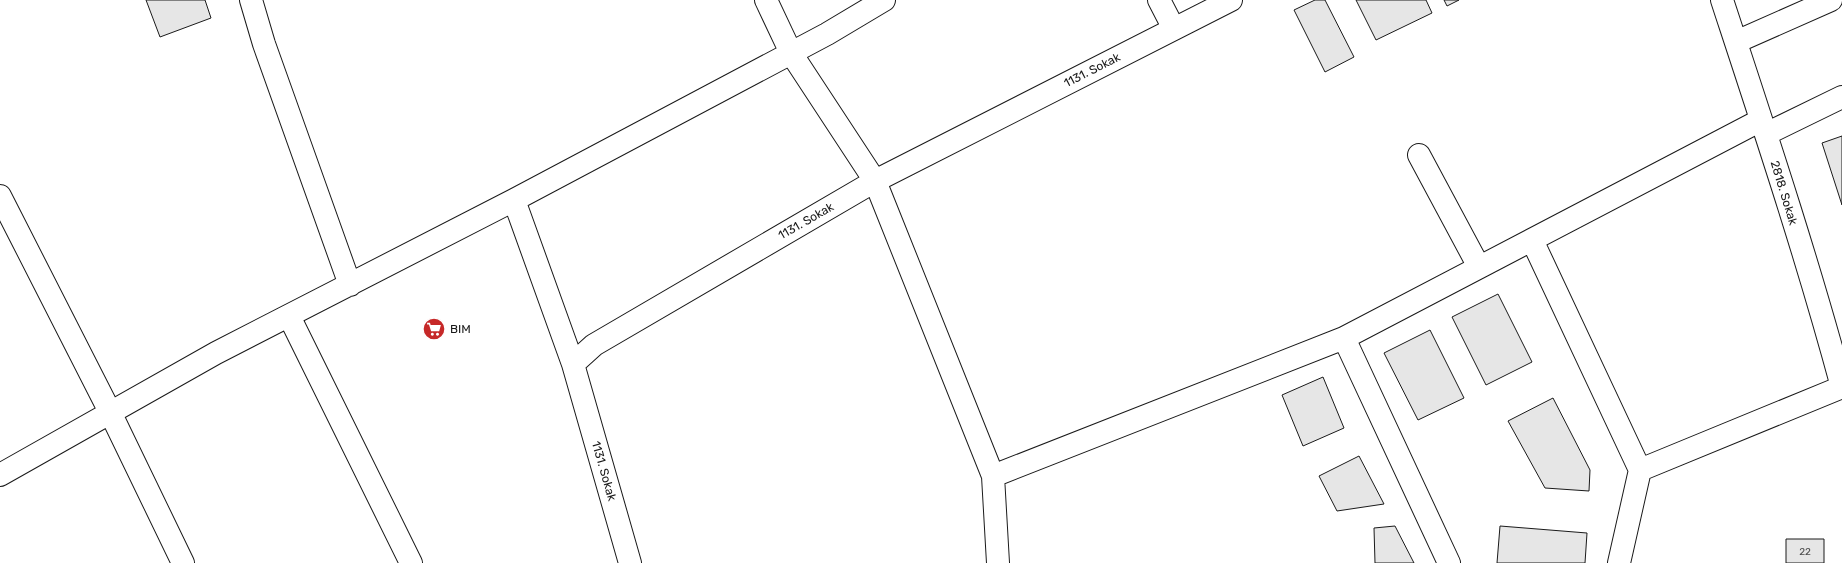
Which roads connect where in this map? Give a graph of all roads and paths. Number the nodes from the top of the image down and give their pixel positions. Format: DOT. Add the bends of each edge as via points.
graph roads {
  1 [pos="250,0"];
  2 [pos="766,0"];
  3 [pos="884,0"];
  4 [pos="1159,0"];
  5 [pos="1231,0"];
  6 [pos="1722,0"];
  7 [pos="1831,0"];
  8 [pos="1174,29"];
  9 [pos="1736,42"];
  10 [pos="791,53"];
  11 [pos="1842,97"];
  12 [pos="1764,127"];
  13 [pos="1419,155"];
  14 [pos="875,181"];
  15 [pos="0,196"];
  16 [pos="514,200"];
  17 [pos="1532,240"];
  18 [pos="1479,267"];
  19 [pos="350,285"];
  20 [pos="289,316"];
  21 [pos="1344,338"];
  22 [pos="573,364"];
  23 [pos="1842,387"];
  24 [pos="110,412"];
  25 [pos="1640,470"];
  26 [pos="0,475"];
  27 [pos="993,476"];
  28 [pos="184,563"];
  29 [pos="411,563"];
  30 [pos="630,563"];
  31 [pos="998,563"];
  32 [pos="1449,563"];
  33 [pos="1619,563"];
  1 -- 19 [label="street"];
  2 -- 10 [label="street"];
  3 -- 10 [label="street"];
  4 -- 8 [label="street"];
  5 -- 8 [label="street, 1131. Sokak"];
  6 -- 9 [label="street, 2818. Sokak"];
  7 -- 9 [label="street"];
  8 -- 14 [label="street, 1131. Sokak"];
  9 -- 12 [label="street, 2818. Sokak"];
  10 -- 14 [label="street"];
  10 -- 16 [label="street"];
  11 -- 12 [label="street"];
  12 -- 17 [label="street"];
  12 -- 23 [label="street, 2818. Sokak"];
  13 -- 18 [label="street"];
  14 -- 22 [label="street, 1131. Sokak" via="594,345"];
  14 -- 27 [label="street"];
  15 -- 24 [label="street"];
  16 -- 19 [label="street"];
  16 -- 22 [label="street"];
  17 -- 18 [label="street"];
  17 -- 25 [label="street"];
  18 -- 21 [label="street"];
  19 -- 20 [label="street"];
  20 -- 24 [label="street"];
  20 -- 29 [label="street"];
  21 -- 27 [label="street"];
  21 -- 32 [label="street"];
  22 -- 30 [label="street, 1131. Sokak"];
  23 -- 25 [label="street"];
  24 -- 26 [label="street"];
  24 -- 28 [label="street"];
  25 -- 33 [label="street"];
  27 -- 31 [label="street"];
}
